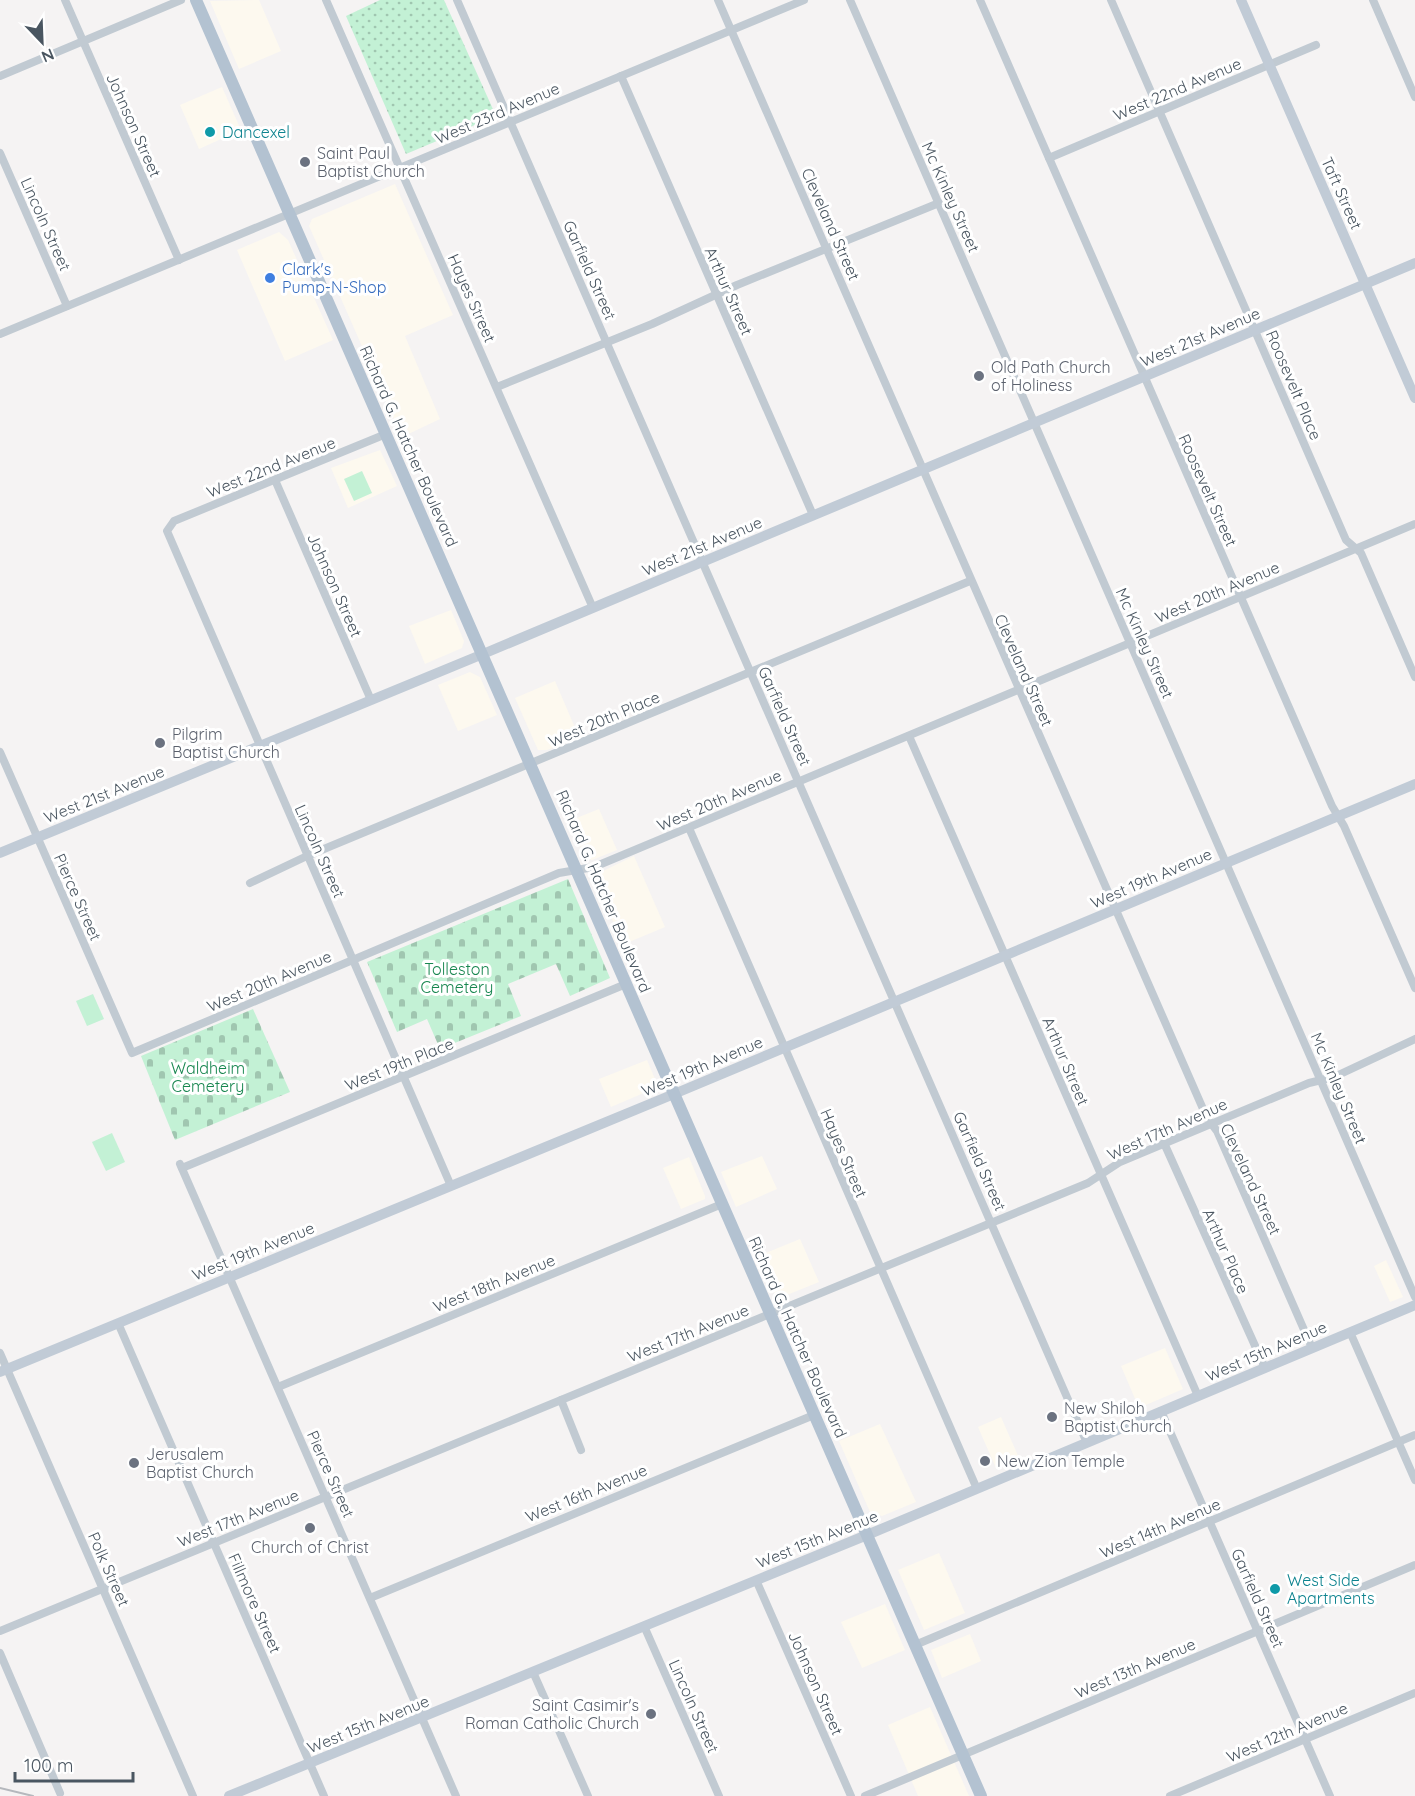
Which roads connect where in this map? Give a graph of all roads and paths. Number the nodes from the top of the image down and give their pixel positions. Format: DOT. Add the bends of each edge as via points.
graph roads {
  1 [pos="65,0"];
  2 [pos="181,0"];
  3 [pos="196,0"];
  4 [pos="326,0"];
  5 [pos="457,0"];
  6 [pos="718,0"];
  7 [pos="804,0"];
  8 [pos="850,0"];
  9 [pos="980,0"];
  10 [pos="1111,0"];
  11 [pos="1241,0"];
  12 [pos="1373,0"];
  13 [pos="732,30"];
  14 [pos="83,42"];
  15 [pos="1316,45"];
  16 [pos="1270,65"];
  17 [pos="0,76"];
  18 [pos="621,76"];
  19 [pos="1415,97"];
  20 [pos="1160,111"];
  21 [pos="511,123"];
  22 [pos="0,153"];
  23 [pos="1049,158"];
  24 [pos="400,168"];
  25 [pos="939,203"];
  26 [pos="290,214"];
  27 [pos="827,249"];
  28 [pos="178,260"];
  29 [pos="1415,263"];
  30 [pos="1365,284"];
  31 [pos="716,294"];
  32 [pos="67,306"];
  33 [pos="1255,330"];
  34 [pos="0,334"];
  35 [pos="607,342"];
  36 [pos="1144,376"];
  37 [pos="497,387"];
  38 [pos="1414,394"];
  39 [pos="1034,423"];
  40 [pos="386,434"];
  41 [pos="924,469"];
  42 [pos="275,480"];
  43 [pos="813,516"];
  44 [pos="1415,524"];
  45 [pos="167,527"];
  46 [pos="1355,549"];
  47 [pos="704,562"];
  48 [pos="970,580"];
  49 [pos="1240,597"];
  50 [pos="593,608"];
  51 [pos="1130,643"];
  52 [pos="483,654"];
  53 [pos="751,672"];
  54 [pos="1415,677"];
  55 [pos="1019,690"];
  56 [pos="371,700"];
  57 [pos="909,736"];
  58 [pos="260,746"];
  59 [pos="0,752"];
  60 [pos="531,764"];
  61 [pos="799,782"];
  62 [pos="1415,784"];
  63 [pos="1338,816"];
  64 [pos="688,828"];
  65 [pos="37,837"];
  66 [pos="0,853"];
  67 [pos="307,856"];
  68 [pos="1226,863"];
  69 [pos="576,870"];
  70 [pos="250,883"];
  71 [pos="1116,909"];
  72 [pos="1005,956"];
  73 [pos="353,960"];
  74 [pos="626,984"];
  75 [pos="1415,988"];
  76 [pos="895,1002"];
  77 [pos="1415,1039"];
  78 [pos="784,1048"];
  79 [pos="132,1053"];
  80 [pos="404,1076"];
  81 [pos="1321,1080"];
  82 [pos="674,1094"];
  83 [pos="1211,1124"];
  84 [pos="1164,1143"];
  85 [pos="181,1166"];
  86 [pos="1100,1175"];
  87 [pos="452,1186"];
  88 [pos="722,1204"];
  89 [pos="992,1222"];
  90 [pos="879,1269"];
  91 [pos="230,1277"];
  92 [pos="1415,1297"];
  93 [pos="1415,1305"];
  94 [pos="770,1314"];
  95 [pos="118,1323"];
  96 [pos="1350,1332"];
  97 [pos="1312,1348"];
  98 [pos="0,1353"];
  99 [pos="1265,1368"];
  100 [pos="4,1370"];
  101 [pos="278,1387"];
  102 [pos="1198,1396"];
  103 [pos="561,1400"];
  104 [pos="1161,1411"];
  105 [pos="814,1415"];
  106 [pos="1415,1435"];
  107 [pos="1398,1442"];
  108 [pos="1087,1443"];
  109 [pos="581,1450"];
  110 [pos="1415,1480"];
  111 [pos="977,1489"];
  112 [pos="326,1497"];
  113 [pos="1210,1521"];
  114 [pos="867,1535"];
  115 [pos="214,1543"];
  116 [pos="1415,1565"];
  117 [pos="756,1580"];
  118 [pos="103,1588"];
  119 [pos="370,1598"];
  120 [pos="644,1626"];
  121 [pos="0,1631"];
  122 [pos="1257,1631"];
  123 [pos="915,1645"];
  124 [pos="0,1653"];
  125 [pos="533,1672"];
  126 [pos="1415,1693"];
  127 [pos="422,1718"];
  128 [pos="1305,1739"];
  129 [pos="964,1755"];
  130 [pos="310,1763"];
  131 [pos="60,1793"];
  132 [pos="193,1796"];
  133 [pos="229,1796"];
  134 [pos="324,1796"];
  135 [pos="456,1796"];
  136 [pos="588,1796"];
  137 [pos="719,1796"];
  138 [pos="851,1796"];
  139 [pos="865,1796"];
  140 [pos="981,1796"];
  141 [pos="1170,1796"];
  142 [pos="1330,1796"];
  1 -- 14 [label="street, Johnson Street"];
  2 -- 14 [label="street"];
  3 -- 26 [label="main road, Richard G. Hatcher Boulevard"];
  4 -- 24 [label="street, Hayes Street"];
  5 -- 21 [label="street, Garfield Street"];
  6 -- 13 [label="street, Cleveland Street"];
  7 -- 13 [label="street, West 23rd Avenue"];
  8 -- 25 [label="street, Mc Kinley Street"];
  9 -- 23 [label="street, Roosevelt Street"];
  10 -- 20 [label="street, Roosevelt Place"];
  11 -- 16 [label="street, Taft Street"];
  12 -- 19 [label="street"];
  13 -- 18 [label="street, West 23rd Avenue"];
  13 -- 27 [label="street, Cleveland Street"];
  14 -- 17 [label="street"];
  14 -- 28 [label="street, Johnson Street"];
  15 -- 16 [label="street, West 22nd Avenue"];
  16 -- 20 [label="street, West 22nd Avenue"];
  16 -- 30 [label="street, Taft Street"];
  18 -- 21 [label="street, West 23rd Avenue"];
  18 -- 31 [label="street, Arthur Street"];
  20 -- 23 [label="street, West 22nd Avenue"];
  20 -- 33 [label="street, Roosevelt Place"];
  21 -- 24 [label="street, West 23rd Avenue"];
  21 -- 35 [label="street, Garfield Street"];
  22 -- 32 [label="street, Lincoln Street"];
  23 -- 36 [label="street, Roosevelt Street"];
  24 -- 26 [label="street, West 23rd Avenue"];
  24 -- 37 [label="street, Hayes Street"];
  25 -- 27 [label="street"];
  25 -- 39 [label="street, Mc Kinley Street"];
  26 -- 28 [label="street, West 23rd Avenue"];
  26 -- 40 [label="main road, Richard G. Hatcher Boulevard"];
  27 -- 31 [label="street"];
  27 -- 41 [label="street, Cleveland Street"];
  28 -- 32 [label="street, West 23rd Avenue"];
  29 -- 30 [label="street, West 21st Avenue"];
  30 -- 33 [label="street, West 21st Avenue"];
  30 -- 38 [label="street, Taft Street"];
  31 -- 35 [label="street"];
  31 -- 43 [label="street, Arthur Street"];
  32 -- 34 [label="street, West 23rd Avenue"];
  33 -- 36 [label="street, West 21st Avenue"];
  33 -- 46 [label="street, Roosevelt Place" via="1348,544"];
  35 -- 37 [label="street"];
  35 -- 47 [label="street, Garfield Street"];
  36 -- 39 [label="street, West 21st Avenue"];
  36 -- 49 [label="street, Roosevelt Street"];
  37 -- 50 [label="street, Hayes Street"];
  39 -- 41 [label="street, West 21st Avenue"];
  39 -- 51 [label="street, Mc Kinley Street"];
  40 -- 42 [label="street, West 22nd Avenue"];
  40 -- 52 [label="main road, Richard G. Hatcher Boulevard"];
  41 -- 43 [label="street, West 21st Avenue"];
  41 -- 48 [label="street, Cleveland Street"];
  42 -- 45 [label="street, West 22nd Avenue"];
  42 -- 56 [label="street, Johnson Street"];
  43 -- 47 [label="street, West 21st Avenue"];
  44 -- 46 [label="street, West 20th Avenue"];
  45 -- 58 [label="street, Lincoln Street"];
  46 -- 49 [label="street, West 20th Avenue"];
  46 -- 54 [label="street, Roosevelt Place" via="1361,553"];
  47 -- 50 [label="street, West 21st Avenue"];
  47 -- 53 [label="street, Garfield Street"];
  48 -- 53 [label="street, West 20th Place"];
  48 -- 55 [label="street, Cleveland Street"];
  49 -- 51 [label="street, West 20th Avenue"];
  49 -- 63 [label="street, Roosevelt Street"];
  50 -- 52 [label="street, West 21st Avenue"];
  51 -- 55 [label="street, West 20th Avenue"];
  51 -- 68 [label="street, Mc Kinley Street"];
  52 -- 56 [label="street, West 21st Avenue"];
  52 -- 60 [label="main road, Richard G. Hatcher Boulevard"];
  53 -- 60 [label="street, West 20th Place"];
  53 -- 61 [label="street, Garfield Street"];
  55 -- 57 [label="street, West 20th Avenue"];
  55 -- 71 [label="street, Cleveland Street"];
  56 -- 58 [label="street, West 21st Avenue"];
  57 -- 61 [label="street, West 20th Avenue"];
  57 -- 72 [label="street, Arthur Street"];
  58 -- 65 [label="street, West 21st Avenue"];
  58 -- 67 [label="street, Lincoln Street"];
  59 -- 65 [label="street, Pierce Street"];
  60 -- 67 [label="street, West 20th Place"];
  60 -- 69 [label="main road, Richard G. Hatcher Boulevard"];
  61 -- 64 [label="street, West 20th Avenue"];
  61 -- 76 [label="street, Garfield Street"];
  62 -- 63 [label="street, West 19th Avenue"];
  63 -- 68 [label="street, West 19th Avenue"];
  63 -- 75 [label="street, Roosevelt Street"];
  64 -- 69 [label="street, West 20th Avenue" via="594,867"];
  64 -- 78 [label="street, Hayes Street"];
  65 -- 66 [label="street, West 21st Avenue"];
  65 -- 79 [label="street, Pierce Street"];
  67 -- 70 [label="street, West 20th Place"];
  67 -- 73 [label="street, Lincoln Street"];
  68 -- 71 [label="street, West 19th Avenue"];
  68 -- 81 [label="street, Mc Kinley Street"];
  69 -- 73 [label="street, West 20th Avenue" via="559,873"];
  69 -- 74 [label="main road, Richard G. Hatcher Boulevard"];
  71 -- 72 [label="street, West 19th Avenue"];
  71 -- 83 [label="street, Cleveland Street"];
  72 -- 76 [label="street, West 19th Avenue"];
  72 -- 86 [label="street, Arthur Street"];
  73 -- 79 [label="street, West 20th Avenue"];
  73 -- 80 [label="street, Lincoln Street"];
  74 -- 80 [label="street, West 19th Place"];
  74 -- 82 [label="main road, Richard G. Hatcher Boulevard"];
  76 -- 78 [label="street, West 19th Avenue"];
  76 -- 89 [label="street, Garfield Street"];
  77 -- 81 [label="street, West 17th Avenue"];
  78 -- 82 [label="street, West 19th Avenue"];
  78 -- 90 [label="street, Hayes Street"];
  80 -- 85 [label="street, West 19th Place"];
  80 -- 87 [label="street, Lincoln Street"];
  81 -- 83 [label="street, West 17th Avenue"];
  81 -- 92 [label="street, Mc Kinley Street"];
  82 -- 87 [label="street, West 19th Avenue"];
  82 -- 88 [label="main road, Richard G. Hatcher Boulevard"];
  83 -- 84 [label="street, West 17th Avenue"];
  83 -- 97 [label="street, Cleveland Street"];
  84 -- 86 [label="street, West 17th Avenue"];
  84 -- 99 [label="street, Arthur Place"];
  85 -- 91 [label="street, Pierce Street"];
  86 -- 89 [label="street, West 17th Avenue"];
  86 -- 102 [label="street, Arthur Street"];
  87 -- 91 [label="street, West 19th Avenue"];
  88 -- 94 [label="main road, Richard G. Hatcher Boulevard"];
  88 -- 101 [label="street, West 18th Avenue"];
  89 -- 90 [label="street, West 17th Avenue"];
  89 -- 108 [label="street, Garfield Street"];
  90 -- 94 [label="street, West 17th Avenue"];
  90 -- 111 [label="street, Hayes Street"];
  91 -- 95 [label="street, West 19th Avenue"];
  91 -- 101 [label="street, Pierce Street"];
  93 -- 96 [label="street, West 15th Avenue"];
  94 -- 103 [label="street, West 17th Avenue"];
  94 -- 105 [label="main road, Richard G. Hatcher Boulevard"];
  95 -- 100 [label="street, West 19th Avenue"];
  95 -- 115 [label="street, Fillmore Street"];
  96 -- 97 [label="street, West 15th Avenue"];
  96 -- 107 [label="street"];
  97 -- 99 [label="street, West 15th Avenue"];
  98 -- 100 [label="street, Polk Street"];
  99 -- 102 [label="street, West 15th Avenue"];
  100 -- 118 [label="street, Polk Street"];
  101 -- 112 [label="street, Pierce Street"];
  102 -- 104 [label="street, West 15th Avenue"];
  103 -- 109 [label="street"];
  103 -- 112 [label="street, West 17th Avenue"];
  104 -- 108 [label="street, West 15th Avenue"];
  104 -- 113 [label="street, Garfield Street"];
  105 -- 114 [label="main road, Richard G. Hatcher Boulevard"];
  105 -- 119 [label="street, West 16th Avenue"];
  106 -- 107 [label="street, West 14th Avenue"];
  107 -- 110 [label="street"];
  107 -- 113 [label="street, West 14th Avenue"];
  108 -- 111 [label="street, West 15th Avenue"];
  111 -- 114 [label="street, West 15th Avenue"];
  112 -- 115 [label="street, West 17th Avenue"];
  112 -- 119 [label="street, Pierce Street"];
  113 -- 122 [label="street, Garfield Street"];
  113 -- 123 [label="street, West 14th Avenue"];
  114 -- 117 [label="street, West 15th Avenue"];
  114 -- 123 [label="main road, Richard G. Hatcher Boulevard"];
  115 -- 118 [label="street, West 17th Avenue"];
  115 -- 130 [label="street, Fillmore Street"];
  116 -- 122 [label="street, West 13th Avenue"];
  117 -- 120 [label="street, West 15th Avenue"];
  117 -- 138 [label="street, Johnson Street"];
  118 -- 121 [label="street, West 17th Avenue"];
  118 -- 132 [label="street, Polk Street"];
  119 -- 127 [label="street, Pierce Street"];
  120 -- 125 [label="street, West 15th Avenue"];
  120 -- 137 [label="street, Lincoln Street"];
  122 -- 128 [label="street, Garfield Street"];
  122 -- 129 [label="street, West 13th Avenue"];
  123 -- 129 [label="main road, Richard G. Hatcher Boulevard"];
  124 -- 131 [label="street"];
  125 -- 127 [label="street, West 15th Avenue"];
  125 -- 136 [label="street"];
  126 -- 128 [label="street, West 12th Avenue"];
  127 -- 130 [label="street, West 15th Avenue"];
  127 -- 135 [label="street, Pierce Street"];
  128 -- 141 [label="street, West 12th Avenue"];
  128 -- 142 [label="street, Garfield Street"];
  129 -- 139 [label="street, West 13th Avenue"];
  129 -- 140 [label="main road, Richard G. Hatcher Boulevard"];
  130 -- 133 [label="street, West 15th Avenue"];
  130 -- 134 [label="street, Fillmore Street"];
}
